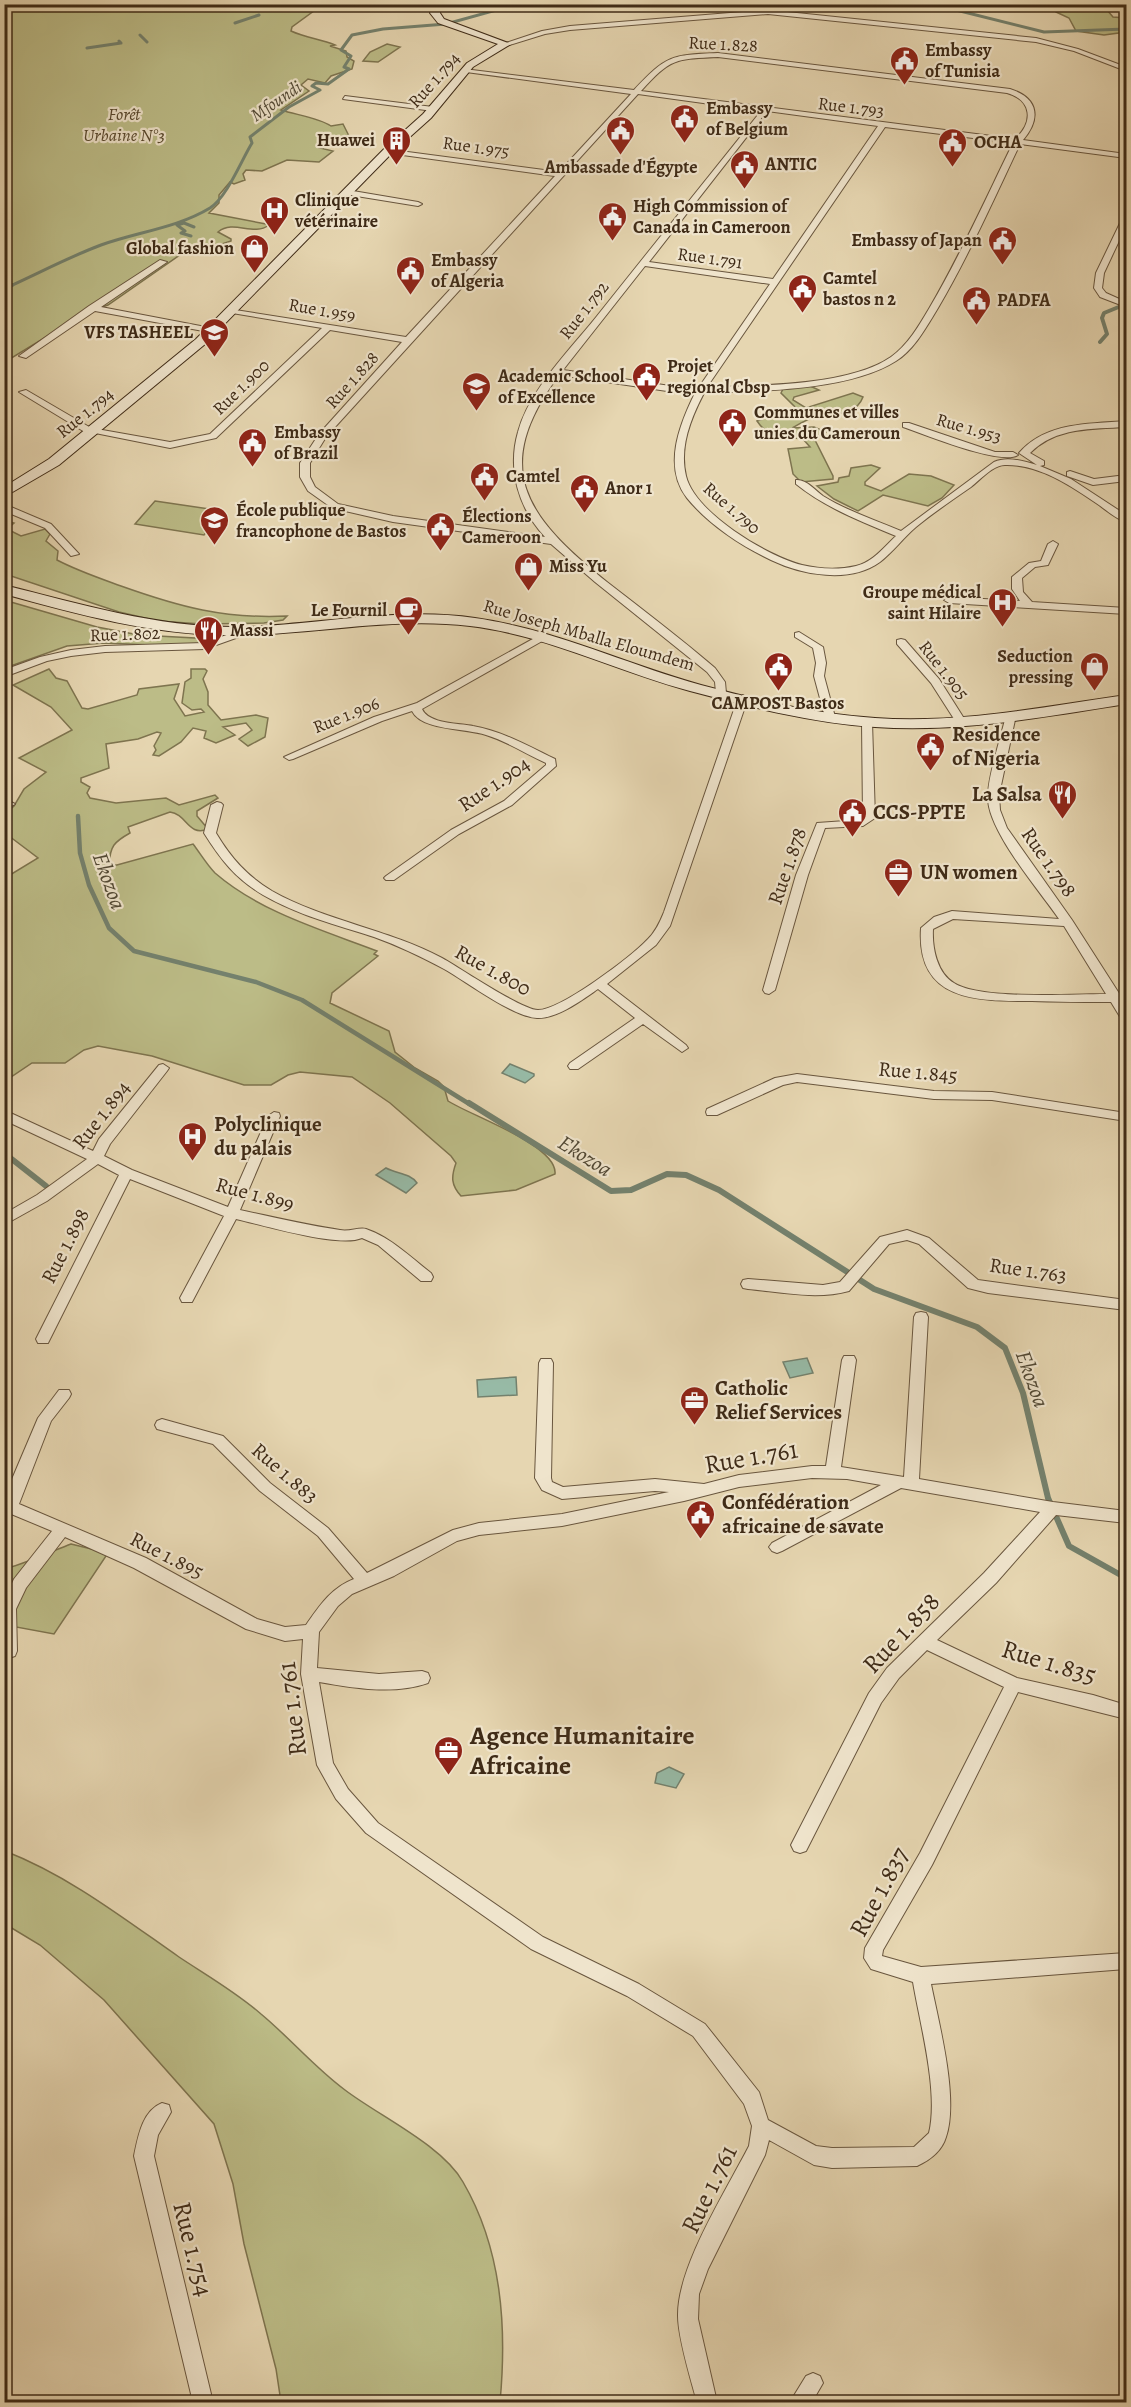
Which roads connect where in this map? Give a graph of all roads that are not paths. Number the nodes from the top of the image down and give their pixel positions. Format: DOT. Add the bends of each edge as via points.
graph roads {
  1 [pos="436,4"];
  2 [pos="506,44"];
  3 [pos="1126,69"];
  4 [pos="466,70"];
  5 [pos="634,93"];
  6 [pos="345,98"];
  7 [pos="433,109"];
  8 [pos="764,111"];
  9 [pos="882,126"];
  10 [pos="1018,141"];
  11 [pos="388,151"];
  12 [pos="1126,156"];
  13 [pos="560,174"];
  14 [pos="347,192"];
  15 [pos="418,204"];
  16 [pos="1126,219"];
  17 [pos="163,262"];
  18 [pos="642,263"];
  19 [pos="774,282"];
  20 [pos="1126,305"];
  21 [pos="92,308"];
  22 [pos="232,311"];
  23 [pos="327,327"];
  24 [pos="211,331"];
  25 [pos="408,340"];
  26 [pos="23,356"];
  27 [pos="557,372"];
  28 [pos="23,392"];
  29 [pos="700,392"];
  30 [pos="1126,424"];
  31 [pos="906,425"];
  32 [pos="92,431"];
  33 [pos="1024,453"];
  34 [pos="1126,478"];
  35 [pos="1088,481"];
  36 [pos="799,482"];
  37 [pos="1078,486"];
  38 [pos="4,493"];
  39 [pos="4,507"];
  40 [pos="1126,519"];
  41 [pos="902,535"];
  42 [pos="554,541"];
  43 [pos="1053,544"];
  44 [pos="74,554"];
  45 [pos="4,589"];
  46 [pos="949,600"];
  47 [pos="1028,604"];
  48 [pos="1126,611"];
  49 [pos="246,631"];
  50 [pos="799,635"];
  51 [pos="540,638"];
  52 [pos="901,642"];
  53 [pos="4,674"];
  54 [pos="721,693"];
  55 [pos="743,698"];
  56 [pos="1126,700"];
  57 [pos="418,706"];
  58 [pos="1011,716"];
  59 [pos="830,717"];
  60 [pos="960,720"];
  61 [pos="867,722"];
  62 [pos="289,757"];
  63 [pos="217,805"];
  64 [pos="390,878"];
  65 [pos="1068,923"];
  66 [pos="598,983"];
  67 [pos="769,990"];
  68 [pos="1116,998"];
  69 [pos="1126,1017"];
  70 [pos="644,1018"];
  71 [pos="682,1048"];
  72 [pos="574,1066"];
  73 [pos="164,1068"];
  74 [pos="712,1112"];
  75 [pos="4,1114"];
  76 [pos="274,1116"];
  77 [pos="1126,1117"];
  78 [pos="96,1159"];
  79 [pos="127,1173"];
  80 [pos="232,1213"];
  81 [pos="4,1220"];
  82 [pos="426,1276"];
  83 [pos="748,1284"];
  84 [pos="188,1298"];
  85 [pos="1126,1305"];
  86 [pos="921,1317"];
  87 [pos="43,1339"];
  88 [pos="849,1360"];
  89 [pos="546,1363"];
  90 [pos="64,1394"];
  91 [pos="162,1425"];
  92 [pos="833,1472"];
  93 [pos="904,1483"];
  94 [pos="710,1488"];
  95 [pos="8,1504"];
  96 [pos="1053,1508"];
  97 [pos="1126,1517"];
  98 [pos="63,1528"];
  99 [pos="777,1547"];
  100 [pos="364,1580"];
  101 [pos="311,1631"];
  102 [pos="925,1642"];
  103 [pos="9,1651"];
  104 [pos="309,1674"];
  105 [pos="422,1678"];
  106 [pos="1014,1684"];
  107 [pos="1126,1712"];
  108 [pos="800,1845"];
  109 [pos="1126,1961"];
  110 [pos="921,1976"];
  111 [pos="162,2112"];
  112 [pos="760,2126"];
  113 [pos="813,2383"];
  114 [pos="198,2403"];
  115 [pos="706,2403"];
  116 [pos="800,2403"];
  1 -- 2 [label="street" via="435,14 441,21"];
  2 -- 3 [label="street, Rue 1.794" via="570,28 768,12 1036,40"];
  2 -- 4 [label="street, Rue 1.794"];
  4 -- 5 [label="street, Rue 1.793"];
  4 -- 7 [label="street, Rue 1.794"];
  5 -- 8 [label="street, Rue 1.793"];
  5 -- 10 [label="street, Rue 1.828" via="668,61 698,54 968,85 1018,94 1032,104 1026,134"];
  5 -- 13 [label="street, Rue 1.828"];
  6 -- 7 [label="street"];
  7 -- 11 [label="street, Rue 1.794"];
  8 -- 9 [label="street, Rue 1.793"];
  8 -- 18 [label="street, Rue 1.792"];
  9 -- 10 [label="street, Rue 1.793"];
  9 -- 19 [label="street, Rue 1.790"];
  10 -- 12 [label="street, Rue 1.793"];
  10 -- 29 [label="street, Rue 1.828" via="928,316 909,345 894,358 861,372 828,379"];
  11 -- 13 [label="street, Rue 1.975"];
  11 -- 14 [label="street, Rue 1.794"];
  13 -- 25 [label="street, Rue 1.828"];
  14 -- 15 [label="street"];
  14 -- 22 [label="street, Rue 1.794"];
  16 -- 20 [label="street" via="1100,273 1098,288 1114,302"];
  17 -- 21 [label="street"];
  18 -- 19 [label="street, Rue 1.791"];
  18 -- 27 [label="street, Rue 1.792"];
  19 -- 29 [label="street, Rue 1.790"];
  21 -- 24 [label="street"];
  21 -- 26 [label="street"];
  22 -- 23 [label="street, Rue 1.959"];
  22 -- 24 [label="street, Rue 1.794"];
  23 -- 25 [label="street, Rue 1.959"];
  23 -- 32 [label="street, Rue 1.900" via="213,436 161,444"];
  24 -- 32 [label="street, Rue 1.794"];
  25 -- 42 [label="street, Rue 1.828" via="312,449 305,463 311,489 335,506 393,519"];
  27 -- 29 [label="street, Rue 1.828"];
  27 -- 42 [label="street, Rue 1.792" via="528,417 520,453 525,502"];
  28 -- 32 [label="street, Rue 1.900"];
  29 -- 41 [label="street, Rue 1.790" via="684,421 681,470 686,489 700,506 756,550 811,569 852,570 884,555"];
  30 -- 33 [label="street" via="1053,432 1034,441"];
  31 -- 33 [label="street, Rue 1.953" via="994,454"];
  32 -- 38 [label="street, Rue 1.794" via="54,462"];
  33 -- 35 [label="street"];
  34 -- 35 [label="street"];
  35 -- 37 [label="street"];
  36 -- 41 [label="street" via="852,515"];
  37 -- 40 [label="street, Rue 1.790"];
  37 -- 41 [label="street, Rue 1.790" via="1031,465 1001,462"];
  39 -- 44 [label="street" via="48,526"];
  42 -- 54 [label="street, Rue 1.792" via="704,664 720,682"];
  43 -- 47 [label="street" via="1045,563 1032,565 1017,577 1015,587"];
  45 -- 49 [label="street, Rue Joseph Mballa Eloumdem" via="151,627"];
  46 -- 47 [label="street"];
  47 -- 48 [label="street"];
  49 -- 51 [label="street, Rue Joseph Mballa Eloumdem" via="440,618 476,622"];
  49 -- 53 [label="street, Rue 1.802" via="205,646 71,653"];
  50 -- 59 [label="street" via="818,647 819,676"];
  51 -- 54 [label="street, Rue Joseph Mballa Eloumdem"];
  51 -- 57 [label="street"];
  52 -- 60 [label="street, Rue 1.905" via="935,681"];
  54 -- 55 [label="street, Rue Joseph Mballa Eloumdem"];
  55 -- 59 [label="street, Rue Joseph Mballa Eloumdem"];
  55 -- 66 [label="street, Rue 1.800" via="659,934 634,958"];
  56 -- 58 [label="street, Rue Joseph Mballa Eloumdem"];
  57 -- 62 [label="street, Rue 1.906"];
  57 -- 64 [label="street, Rue 1.904" via="416,712 433,722 489,732 551,760 551,766 508,803 455,832"];
  58 -- 60 [label="street, Rue Joseph Mballa Eloumdem"];
  58 -- 65 [label="street, Rue 1.798" via="993,795 994,810 1001,828"];
  59 -- 61 [label="street, Rue Joseph Mballa Eloumdem"];
  60 -- 61 [label="street, Rue Joseph Mballa Eloumdem"];
  61 -- 67 [label="street, Rue 1.878" via="869,818 863,823 822,825 818,830"];
  63 -- 66 [label="street, Rue 1.800" via="210,833 224,860 277,897 408,946 537,1015"];
  65 -- 68 [label="street, Rue 1.798"];
  65 -- 68 [label="street" via="952,915 927,928 926,939 935,974 946,985 965,993 985,997"];
  66 -- 70 [label="street"];
  68 -- 69 [label="street, Rue 1.798"];
  70 -- 71 [label="street"];
  70 -- 72 [label="street"];
  73 -- 78 [label="street, Rue 1.894" via="104,1142"];
  74 -- 77 [label="street, Rue 1.845" via="780,1081 797,1078 934,1095 992,1096"];
  75 -- 78 [label="street, Rue 1.899"];
  76 -- 80 [label="street"];
  78 -- 79 [label="street, Rue 1.899"];
  78 -- 81 [label="street, Rue 1.894"];
  79 -- 80 [label="street, Rue 1.899"];
  79 -- 87 [label="street, Rue 1.898"];
  80 -- 82 [label="street, Rue 1.899" via="318,1232 352,1236 362,1233 383,1242"];
  80 -- 84 [label="street"];
  83 -- 85 [label="street, Rue 1.763" via="823,1290 844,1287 885,1240 907,1235 924,1241 973,1284"];
  86 -- 93 [label="street"];
  88 -- 92 [label="street"];
  89 -- 94 [label="street" via="543,1478 547,1486 562,1493 655,1485"];
  90 -- 95 [label="street" via="45,1418"];
  91 -- 100 [label="street, Rue 1.883" via="218,1440 265,1487 323,1532"];
  92 -- 93 [label="street, Rue 1.761"];
  92 -- 94 [label="street, Rue 1.761" via="739,1480"];
  93 -- 96 [label="street, Rue 1.761"];
  93 -- 99 [label="street"];
  94 -- 100 [label="street, Rue 1.761" via="562,1520 479,1529 453,1536"];
  95 -- 98 [label="street, Rue 1.895"];
  96 -- 97 [label="street, Rue 1.761"];
  96 -- 102 [label="street, Rue 1.858"];
  98 -- 101 [label="street, Rue 1.895" via="140,1563 252,1624 285,1634"];
  98 -- 103 [label="street" via="20,1584 8,1609"];
  100 -- 101 [label="street, Rue 1.761" via="332,1601"];
  101 -- 104 [label="street, Rue 1.761"];
  102 -- 106 [label="street, Rue 1.835"];
  102 -- 108 [label="street, Rue 1.858" via="893,1672 875,1698"];
  104 -- 105 [label="street" via="361,1682"];
  104 -- 112 [label="street, Rue 1.761" via="325,1765 342,1794 372,1828 537,1943 633,1990 699,2030 752,2099"];
  106 -- 107 [label="street, Rue 1.835"];
  106 -- 110 [label="street, Rue 1.837" via="926,1859 873,1948 877,1963"];
  109 -- 110 [label="street, Rue 1.837"];
  110 -- 112 [label="street" via="942,2112 938,2136 927,2150 916,2156 832,2158 814,2155"];
  111 -- 114 [label="street, Rue 1.754" via="149,2131 144,2156 201,2394"];
  112 -- 115 [label="street, Rue 1.761" via="758,2148 699,2265 689,2294 688,2319"];
  113 -- 116 [label="street"];
}
